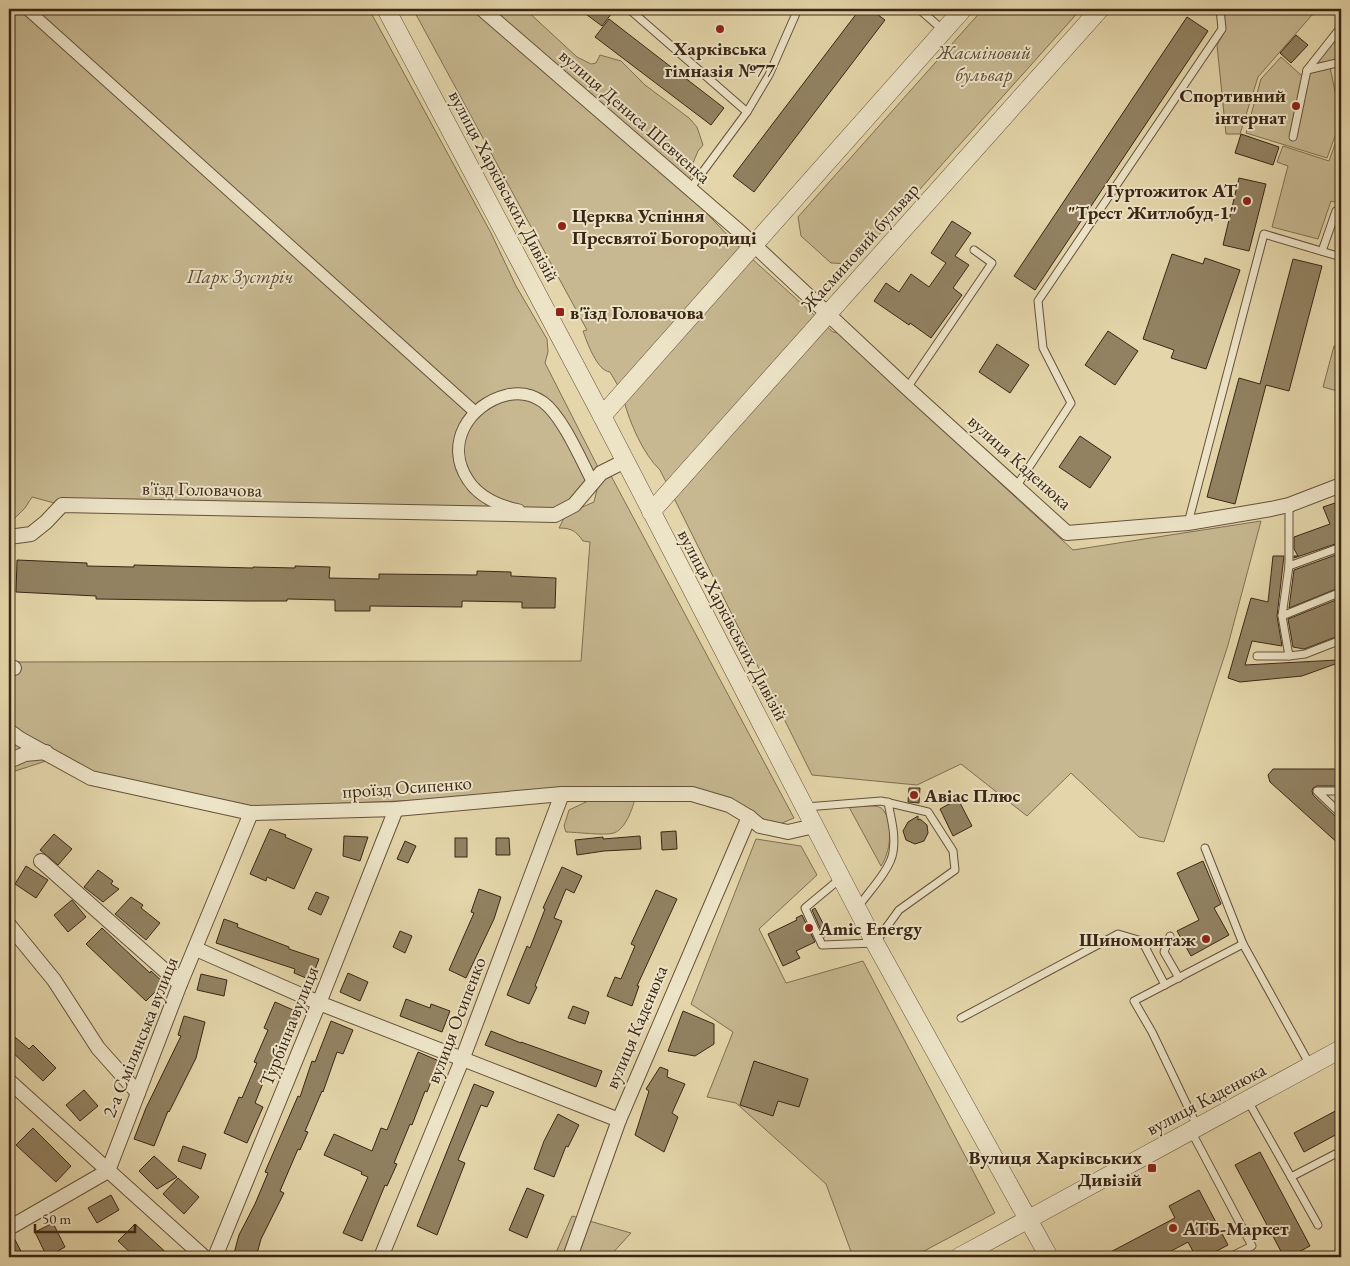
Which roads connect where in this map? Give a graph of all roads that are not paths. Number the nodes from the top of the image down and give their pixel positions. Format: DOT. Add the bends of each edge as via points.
graph roads {
  1 [pos="27,9"];
  2 [pos="386,9"];
  3 [pos="482,9"];
  4 [pos="629,9"];
  5 [pos="798,9"];
  6 [pos="919,9"];
  7 [pos="963,9"];
  8 [pos="1100,9"];
  9 [pos="1220,9"];
  10 [pos="1341,27"];
  11 [pos="943,31"];
  12 [pos="1341,62"];
  13 [pos="1307,70"];
  14 [pos="747,112"];
  15 [pos="1293,137"];
  16 [pos="690,189"];
  17 [pos="1341,212"];
  18 [pos="753,245"];
  19 [pos="974,250"];
  20 [pos="1322,252"];
  21 [pos="1341,257"];
  22 [pos="828,314"];
  23 [pos="907,388"];
  24 [pos="475,412"];
  25 [pos="602,416"];
  26 [pos="626,461"];
  27 [pos="593,483"];
  28 [pos="1341,485"];
  29 [pos="1016,487"];
  30 [pos="1289,505"];
  31 [pos="651,512"];
  32 [pos="535,514"];
  33 [pos="1188,523"];
  34 [pos="9,537"];
  35 [pos="1341,547"];
  36 [pos="1289,566"];
  37 [pos="1341,592"];
  38 [pos="1282,616"];
  39 [pos="1341,640"];
  40 [pos="1257,656"];
  41 [pos="1289,656"];
  42 [pos="9,731"];
  43 [pos="46,752"];
  44 [pos="9,761"];
  45 [pos="1341,791"];
  46 [pos="562,794"];
  47 [pos="888,802"];
  48 [pos="804,807"];
  49 [pos="396,809"];
  50 [pos="251,813"];
  51 [pos="1341,814"];
  52 [pos="749,817"];
  53 [pos="814,826"];
  54 [pos="1205,848"];
  55 [pos="41,861"];
  56 [pos="841,878"];
  57 [pos="857,908"];
  58 [pos="9,925"];
  59 [pos="1170,936"];
  60 [pos="875,943"];
  61 [pos="1243,944"];
  62 [pos="196,949"];
  63 [pos="1179,978"];
  64 [pos="180,984"];
  65 [pos="1165,985"];
  66 [pos="319,1003"];
  67 [pos="961,1018"];
  68 [pos="1341,1049"];
  69 [pos="462,1060"];
  70 [pos="1311,1066"];
  71 [pos="9,1081"];
  72 [pos="138,1093"];
  73 [pos="1248,1100"];
  74 [pos="619,1120"];
  75 [pos="1194,1129"];
  76 [pos="1341,1150"];
  77 [pos="108,1171"];
  78 [pos="1291,1177"];
  79 [pos="1028,1219"];
  80 [pos="1318,1225"];
  81 [pos="9,1228"];
  82 [pos="204,1257"];
  83 [pos="215,1257"];
  84 [pos="381,1257"];
  85 [pos="570,1257"];
  86 [pos="959,1257"];
  87 [pos="1049,1257"];
  88 [pos="1230,1257"];
  1 -- 24 [label="street"];
  2 -- 25 [label="street, вулиця Харківських Дивізій"];
  3 -- 16 [label="street, вулиця Дениса Шевченка"];
  4 -- 14 [label="lane"];
  5 -- 14 [label="lane" via="769,76"];
  6 -- 11 [label="lane"];
  7 -- 11 [label="street"];
  8 -- 22 [label="street, Жасминовий бульвар"];
  9 -- 29 [label="lane" via="1222,29 1038,301 1043,348 1071,403"];
  10 -- 13 [label="lane"];
  11 -- 18 [label="street"];
  12 -- 13 [label="lane"];
  13 -- 15 [label="lane"];
  14 -- 16 [label="lane"];
  16 -- 18 [label="street, вулиця Дениса Шевченка"];
  17 -- 20 [label="lane" via="1336,211"];
  18 -- 22 [label="street, вулиця Дениса Шевченка"];
  18 -- 25 [label="street"];
  19 -- 23 [label="lane" via="992,263"];
  20 -- 21 [label="lane"];
  20 -- 33 [label="lane" via="1264,234"];
  22 -- 23 [label="street, вулиця Каденюка"];
  22 -- 31 [label="street, Жасминовий бульвар"];
  23 -- 29 [label="street, вулиця Каденюка"];
  24 -- 27 [label="street" via="490,401 505,396 523,394 536,398 556,416"];
  24 -- 32 [label="street" via="463,428 458,448 467,479 485,497 504,507"];
  25 -- 26 [label="street, вулиця Харківських Дивізій"];
  26 -- 27 [label="street, в'їзд Головачова" via="602,473"];
  26 -- 31 [label="street, вулиця Харківських Дивізій"];
  27 -- 32 [label="street, в'їзд Головачова" via="574,505 555,515"];
  28 -- 30 [label="street, вулиця Каденюка"];
  29 -- 33 [label="street, вулиця Каденюка" via="1067,533"];
  30 -- 33 [label="street, вулиця Каденюка"];
  30 -- 36 [label="lane"];
  31 -- 48 [label="street, вулиця Харківських Дивізій"];
  32 -- 34 [label="street, в'їзд Головачова" via="62,505 31,534"];
  35 -- 36 [label="lane"];
  36 -- 38 [label="lane"];
  37 -- 38 [label="lane"];
  38 -- 41 [label="lane"];
  39 -- 41 [label="lane" via="1305,654"];
  40 -- 41 [label="lane"];
  42 -- 43 [label="street, проїзд Осипенко"];
  43 -- 44 [label="street" via="25,754"];
  43 -- 50 [label="street, проїзд Осипенко" via="91,778"];
  45 -- 51 [label="lane" via="1317,791"];
  46 -- 49 [label="street, проїзд Осипенко"];
  46 -- 52 [label="street, проїзд Осипенко" via="692,794 729,805"];
  46 -- 69 [label="street, вулиця Осипенко"];
  47 -- 48 [label="lane"];
  47 -- 57 [label="lane" via="894,830 893,854"];
  47 -- 60 [label="lane" via="928,812 952,851 955,870 899,910"];
  48 -- 53 [label="street, вулиця Харківських Дивізій"];
  49 -- 50 [label="street, проїзд Осипенко"];
  49 -- 66 [label="street, Турбінна вулиця"];
  50 -- 62 [label="street, 2-а Смілянська вулиця"];
  52 -- 53 [label="street, проїзд Осипенко" via="760,826 788,832"];
  52 -- 74 [label="street, вулиця Каденюка"];
  53 -- 56 [label="street, вулиця Харківських Дивізій"];
  54 -- 61 [label="lane"];
  55 -- 64 [label="street"];
  56 -- 57 [label="street, вулиця Харківських Дивізій"];
  56 -- 60 [label="lane" via="805,908 822,944"];
  57 -- 60 [label="street, вулиця Харківських Дивізій"];
  58 -- 72 [label="street" via="54,980 98,1048"];
  59 -- 63 [label="lane" via="1164,952"];
  60 -- 79 [label="street, вулиця Харківських Дивізій"];
  61 -- 63 [label="lane"];
  61 -- 70 [label="lane"];
  62 -- 64 [label="street, 2-а Смілянська вулиця"];
  62 -- 66 [label="street"];
  63 -- 65 [label="lane"];
  64 -- 72 [label="street, 2-а Смілянська вулиця"];
  65 -- 67 [label="lane" via="1142,940 1118,934"];
  65 -- 75 [label="lane" via="1134,1001 1152,1032"];
  66 -- 69 [label="street"];
  66 -- 83 [label="street, Турбінна вулиця"];
  68 -- 70 [label="street, вулиця Каденюка"];
  69 -- 74 [label="street"];
  69 -- 84 [label="street, вулиця Осипенко"];
  70 -- 73 [label="street, вулиця Каденюка"];
  71 -- 77 [label="street"];
  72 -- 77 [label="street, 2-а Смілянська вулиця"];
  73 -- 75 [label="street, вулиця Каденюка"];
  73 -- 78 [label="lane"];
  74 -- 85 [label="street, вулиця Каденюка"];
  75 -- 79 [label="street, вулиця Каденюка"];
  75 -- 88 [label="lane" via="1252,1246"];
  76 -- 78 [label="lane"];
  77 -- 81 [label="street"];
  77 -- 82 [label="street"];
  78 -- 80 [label="lane"];
  79 -- 86 [label="street, вулиця Каденюка"];
  79 -- 87 [label="street, вулиця Харківських Дивізій"];
}
